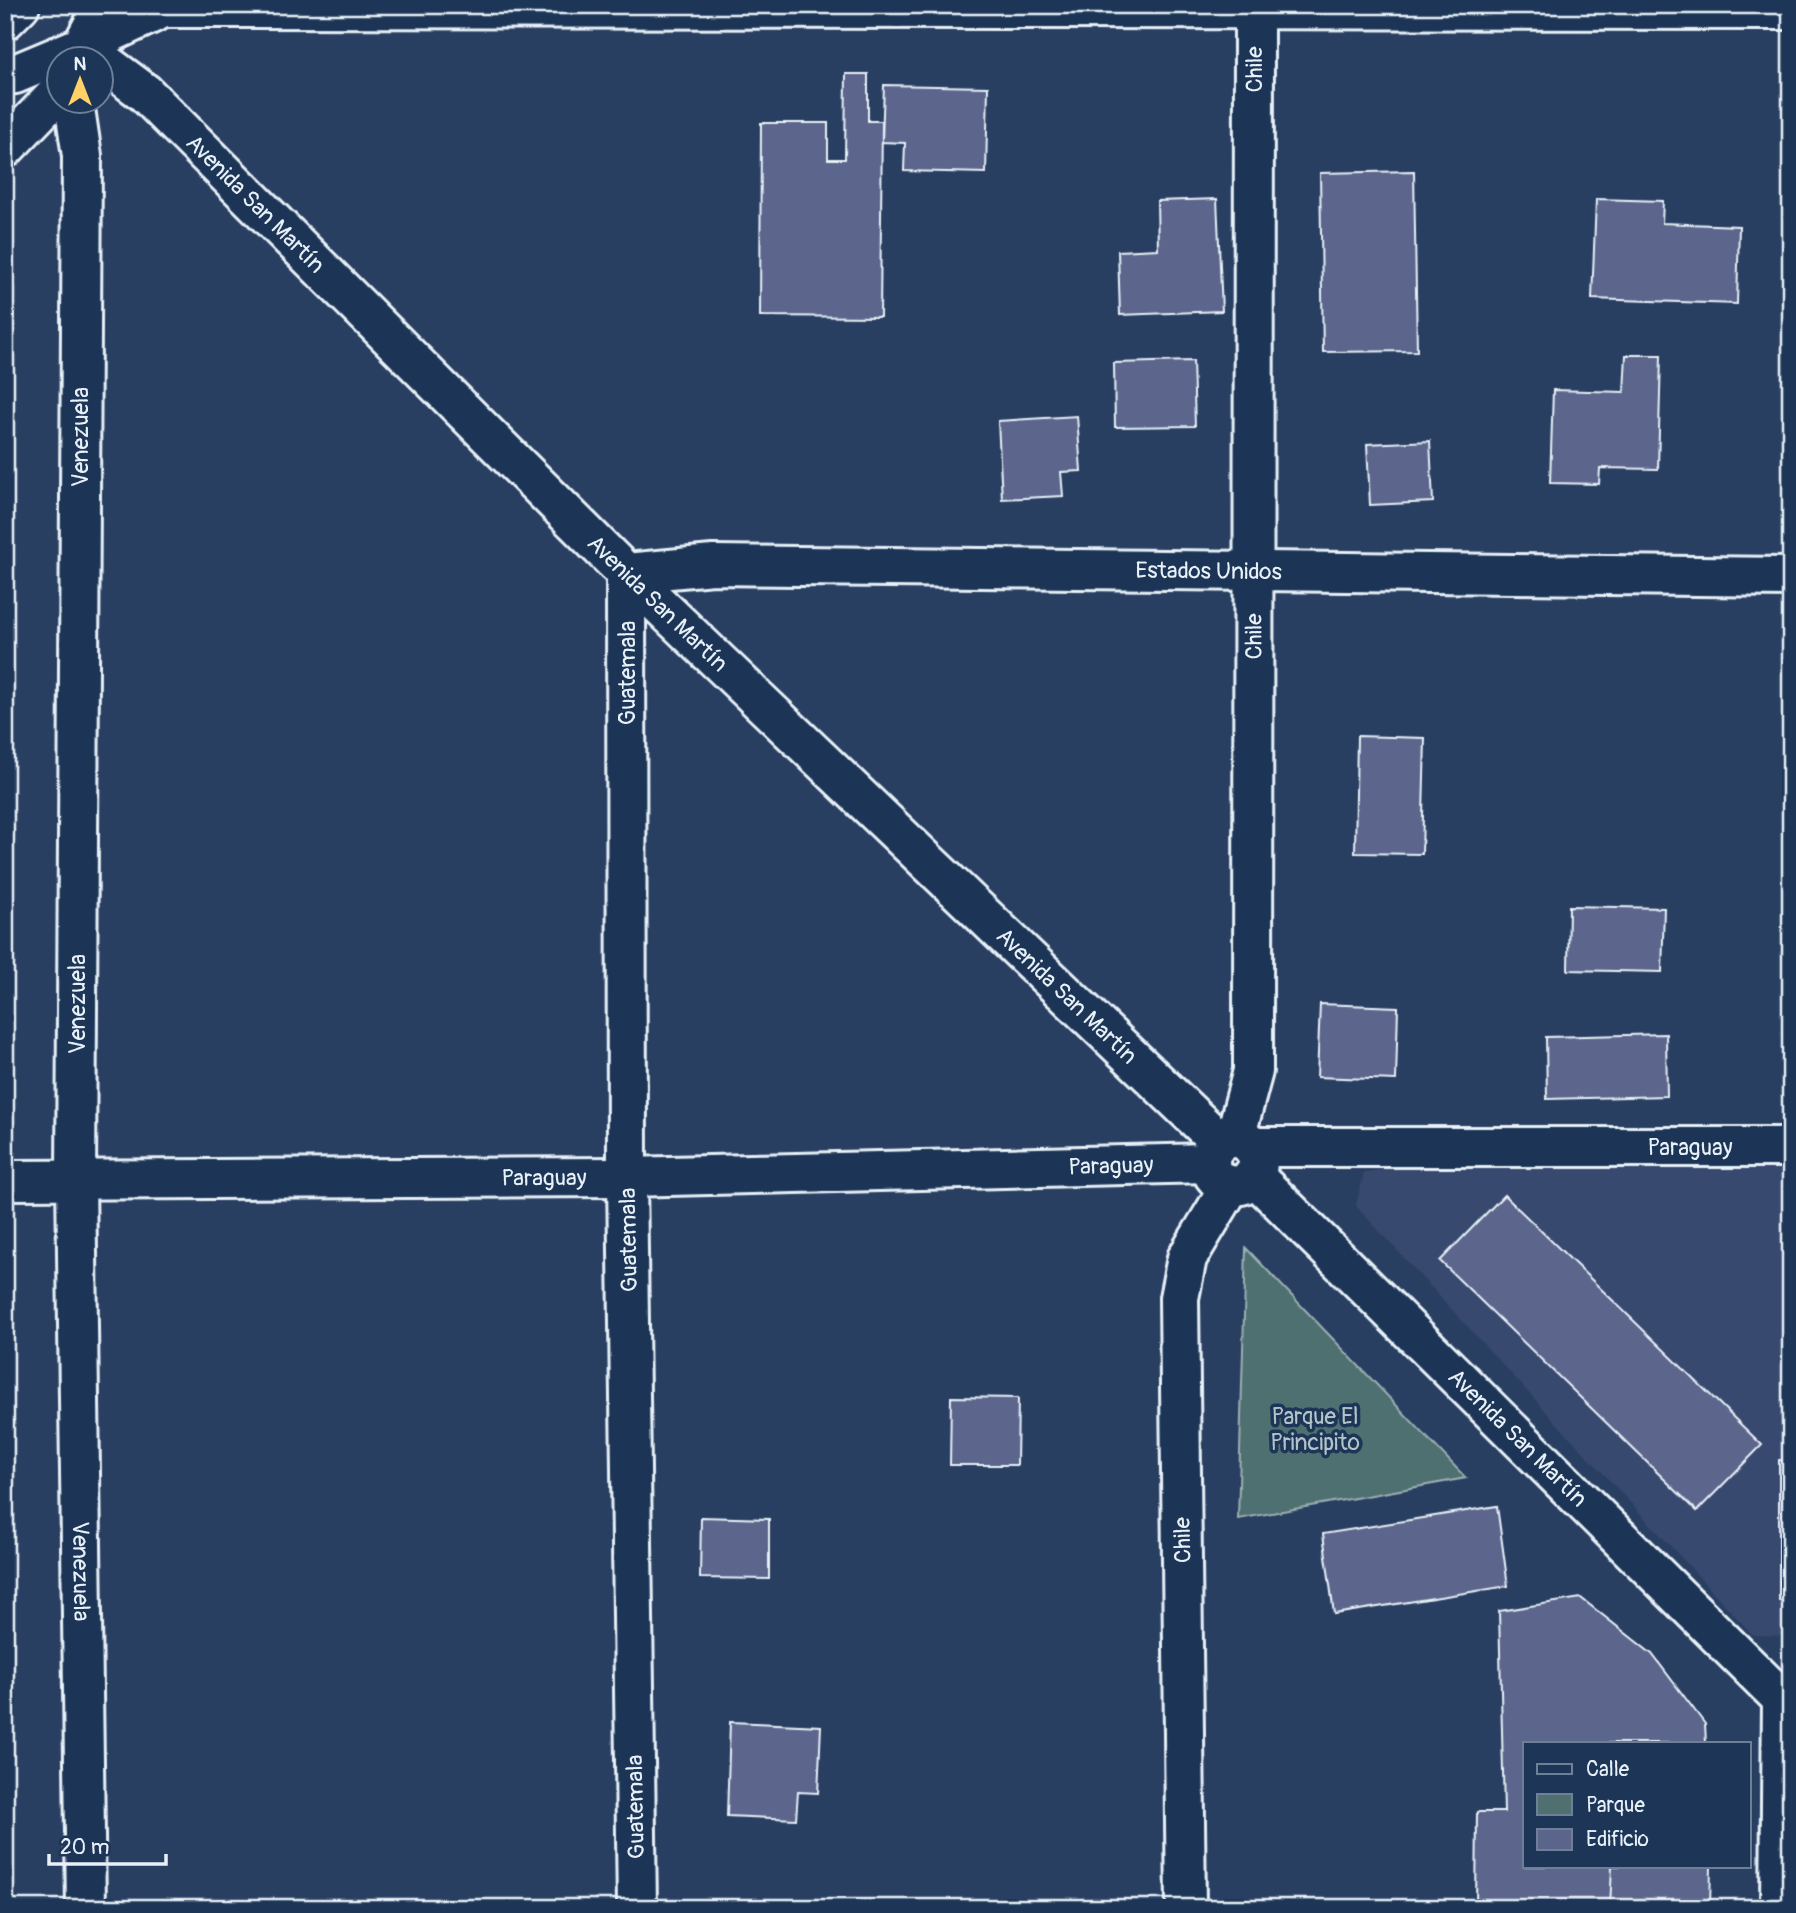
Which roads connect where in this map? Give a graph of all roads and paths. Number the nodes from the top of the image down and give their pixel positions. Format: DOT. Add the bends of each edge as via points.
graph roads {
  1 [pos="20,5"];
  2 [pos="104,5"];
  3 [pos="169,6"];
  4 [pos="1254,7"];
  5 [pos="1791,10"];
  6 [pos="5,20"];
  7 [pos="93,46"];
  8 [pos="106,46"];
  9 [pos="46,67"];
  10 [pos="116,73"];
  11 [pos="5,75"];
  12 [pos="46,106"];
  13 [pos="76,116"];
  14 [pos="5,148"];
  15 [pos="1252,569"];
  16 [pos="626,573"];
  17 [pos="1791,577"];
  18 [pos="1791,1147"];
  19 [pos="1234,1158"];
  20 [pos="627,1177"];
  21 [pos="5,1180"];
  22 [pos="76,1180"];
  23 [pos="1786,1699"];
  24 [pos="86,1908"];
  25 [pos="637,1908"];
  26 [pos="1186,1908"];
  27 [pos="1780,1908"];
  1 -- 6 [label="main road"];
  2 -- 7 [label="main road"];
  3 -- 4 [label="main road"];
  3 -- 8 [label="main road"];
  4 -- 5 [label="main road"];
  4 -- 15 [label="main road, Chile"];
  9 -- 11 [label="main road"];
  10 -- 16 [label="main road, Avenida San Martín" via="145,93"];
  12 -- 14 [label="main road"];
  13 -- 22 [label="main road, Venezuela" via="82,156"];
  15 -- 16 [label="main road, Estados Unidos" via="713,565"];
  15 -- 17 [label="main road, Estados Unidos"];
  15 -- 19 [label="main road, Chile" via="1253,1071"];
  16 -- 19 [label="main road, Avenida San Martín"];
  16 -- 20 [label="main road, Guatemala"];
  18 -- 19 [label="main road, Paraguay"];
  19 -- 20 [label="main road, Paraguay"];
  19 -- 23 [label="main road, Avenida San Martín"];
  19 -- 26 [label="main road, Chile" via="1187,1258 1179,1298"];
  20 -- 22 [label="main road, Paraguay"];
  20 -- 25 [label="main road, Guatemala"];
  21 -- 22 [label="main road, Paraguay"];
  22 -- 24 [label="main road, Venezuela"];
  23 -- 27 [label="main road"];
}
